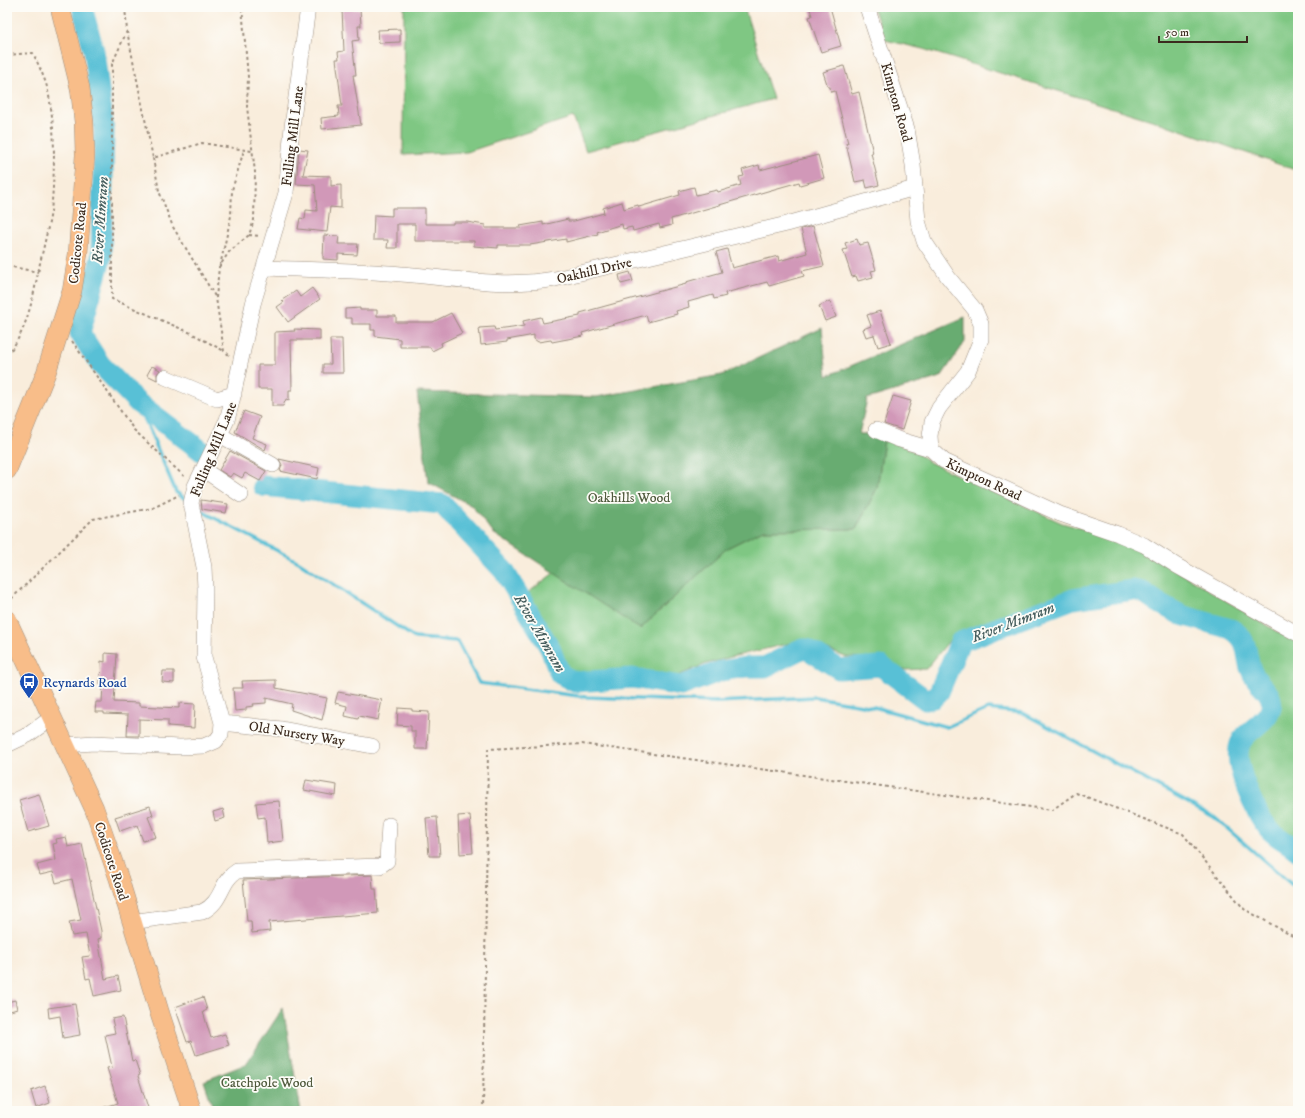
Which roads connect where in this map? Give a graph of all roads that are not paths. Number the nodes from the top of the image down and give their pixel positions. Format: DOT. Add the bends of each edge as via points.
graph roads {
  1 [pos="60,7"];
  2 [pos="308,7"];
  3 [pos="867,7"];
  4 [pos="915,188"];
  5 [pos="264,268"];
  6 [pos="164,377"];
  7 [pos="234,394"];
  8 [pos="217,399"];
  9 [pos="228,415"];
  10 [pos="876,430"];
  11 [pos="220,435"];
  12 [pos="931,449"];
  13 [pos="273,465"];
  14 [pos="7,470"];
  15 [pos="204,470"];
  16 [pos="241,495"];
  17 [pos="7,620"];
  18 [pos="1298,634"];
  19 [pos="51,718"];
  20 [pos="222,722"];
  21 [pos="7,745"];
  22 [pos="65,745"];
  23 [pos="372,746"];
  24 [pos="389,825"];
  25 [pos="131,922"];
  26 [pos="192,1111"];
  1 -- 14 [label="main road, Codicote Road" via="80,88 85,138 78,254 72,291 62,326"];
  2 -- 5 [label="street, Fulling Mill Lane" via="286,193"];
  3 -- 4 [label="street, Kimpton Road" via="907,129"];
  4 -- 5 [label="street, Oakhill Drive" via="787,224 531,283"];
  4 -- 12 [label="street, Kimpton Road" via="918,221 924,241 948,277 975,310 981,324 981,339 968,371 939,408 932,422"];
  5 -- 7 [label="street, Fulling Mill Lane" via="253,304"];
  6 -- 8 [label="street"];
  7 -- 8 [label="street"];
  7 -- 9 [label="street, Fulling Mill Lane"];
  8 -- 9 [label="street"];
  9 -- 11 [label="street, Fulling Mill Lane"];
  10 -- 12 [label="street"];
  11 -- 13 [label="street"];
  11 -- 15 [label="street, Fulling Mill Lane"];
  12 -- 18 [label="street, Kimpton Road" via="944,462 1060,514 1144,545"];
  15 -- 16 [label="street"];
  15 -- 20 [label="street, Fulling Mill Lane" via="195,486 191,503 204,567 204,657"];
  17 -- 19 [label="main road, Codicote Road"];
  19 -- 21 [label="street" via="28,735"];
  19 -- 22 [label="main road, Codicote Road"];
  20 -- 22 [label="street" via="219,738 204,746 94,743"];
  20 -- 23 [label="street, Old Nursery Way" via="282,729"];
  22 -- 25 [label="main road, Codicote Road" via="94,808"];
  24 -- 25 [label="street" via="387,860 380,866 237,871 228,879 220,897 211,908 202,912"];
  25 -- 26 [label="main road, Codicote Road"];
}
